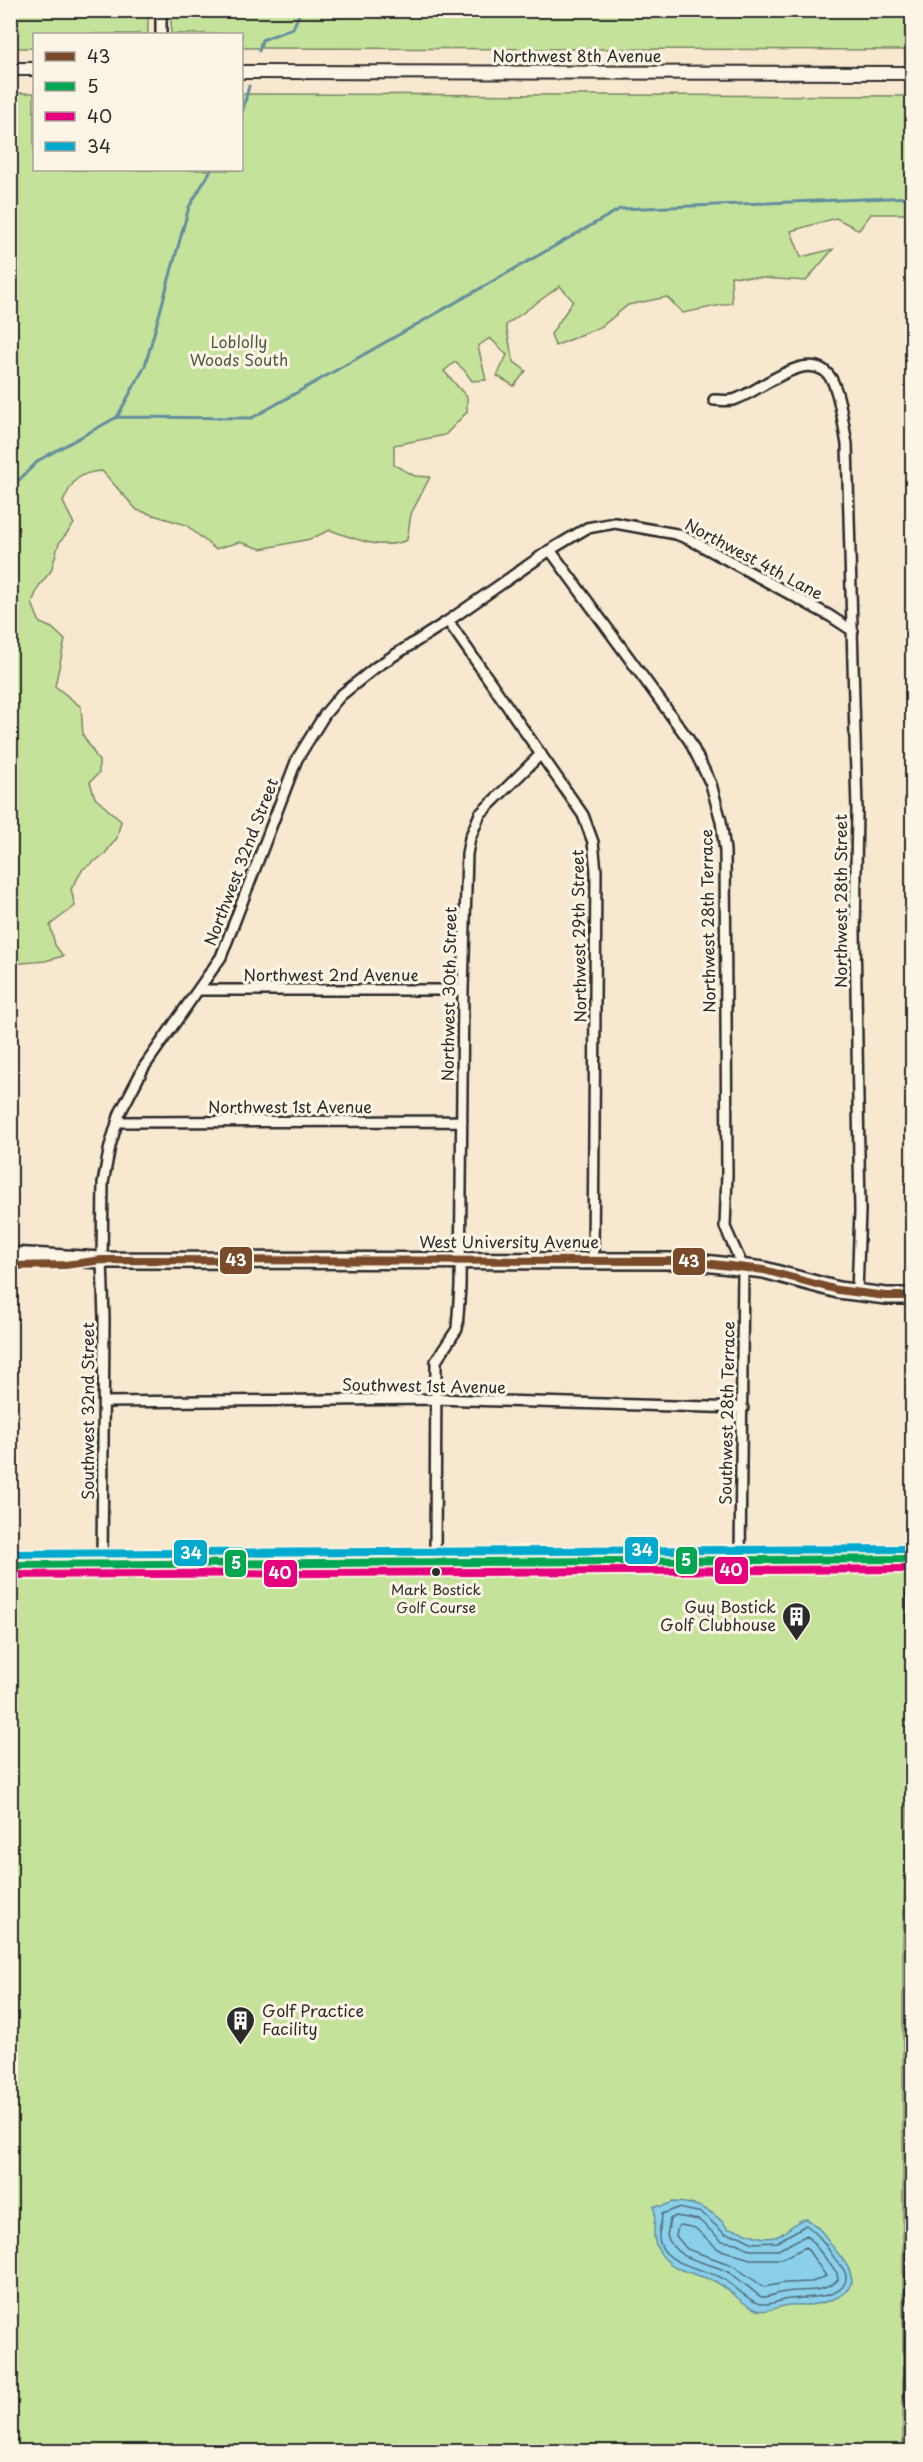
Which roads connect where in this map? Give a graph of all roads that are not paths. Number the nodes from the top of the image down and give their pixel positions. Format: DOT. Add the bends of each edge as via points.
graph roads {
  1 [pos="161,10"];
  2 [pos="161,33"];
  3 [pos="10,69"];
  4 [pos="33,69"];
  5 [pos="243,72"];
  6 [pos="912,73"];
  7 [pos="714,400"];
  8 [pos="550,550"];
  9 [pos="447,621"];
  10 [pos="854,631"];
  11 [pos="541,754"];
  12 [pos="200,990"];
  13 [pos="463,990"];
  14 [pos="462,1121"];
  15 [pos="117,1122"];
  16 [pos="10,1255"];
  17 [pos="102,1260"];
  18 [pos="593,1260"];
  19 [pos="461,1261"];
  20 [pos="10,1266"];
  21 [pos="743,1267"];
  22 [pos="857,1293"];
  23 [pos="912,1296"];
  24 [pos="435,1399"];
  25 [pos="104,1402"];
  26 [pos="743,1408"];
  27 [pos="912,1558"];
  28 [pos="740,1559"];
  29 [pos="435,1561"];
  30 [pos="102,1563"];
  31 [pos="10,1565"];
  32 [pos="912,1591"];
  33 [pos="912,1647"];
  34 [pos="912,2193"];
  35 [pos="912,2407"];
  1 -- 2 [label="street"];
  3 -- 4 [label="street"];
  5 -- 6 [label="street, Northwest 8th Avenue"];
  7 -- 10 [label="street, Northwest 28th Street" via="733,400 800,368 814,366 824,370 831,380 847,444"];
  8 -- 9 [label="street, Northwest 4th Lane"];
  8 -- 10 [label="street, Northwest 4th Lane" via="587,528 615,523 676,534"];
  8 -- 21 [label="street, Northwest 28th Terrace" via="688,740 711,784 721,821 725,1227"];
  9 -- 11 [label="street, Northwest 29th Street"];
  9 -- 12 [label="street, Northwest 32nd Street" via="376,667 340,696 325,714 297,759 221,957"];
  10 -- 22 [label="street, Northwest 28th Street" via="860,1211"];
  11 -- 13 [label="street, Northwest 30th Street" via="480,814 470,838"];
  11 -- 18 [label="street, Northwest 29th Street" via="583,815 593,842 596,871"];
  12 -- 13 [label="street, Northwest 2nd Avenue"];
  12 -- 15 [label="street, Northwest 32nd Street" via="144,1067"];
  13 -- 14 [label="street, Northwest 30th Street"];
  14 -- 15 [label="street, Northwest 1st Avenue"];
  14 -- 19 [label="street, Northwest 30th Street"];
  15 -- 17 [label="street, Northwest 32nd Street" via="103,1183"];
  16 -- 17 [label="main road, West University Avenue"];
  17 -- 19 [label="main road, West University Avenue"];
  17 -- 20 [label="main road, West University Avenue"];
  17 -- 25 [label="street, Southwest 32nd Street"];
  18 -- 19 [label="main road, West University Avenue"];
  18 -- 21 [label="main road, West University Avenue" via="687,1261"];
  19 -- 24 [label="street, Northwest 30th Street" via="457,1329 436,1361"];
  21 -- 22 [label="main road, West University Avenue"];
  21 -- 26 [label="street, Southwest 28th Terrace"];
  22 -- 23 [label="main road, West University Avenue"];
  24 -- 25 [label="street, Southwest 1st Avenue"];
  24 -- 26 [label="street, Southwest 1st Avenue"];
  24 -- 29 [label="street, Northwest 30th Street"];
  25 -- 30 [label="street, Southwest 32nd Street"];
  26 -- 28 [label="street, Southwest 28th Terrace"];
  27 -- 28 [label="main road"];
  28 -- 29 [label="main road"];
  29 -- 30 [label="main road"];
  30 -- 31 [label="main road"];
  32 -- 33 [label="street"];
  34 -- 35 [label="street"];
}
